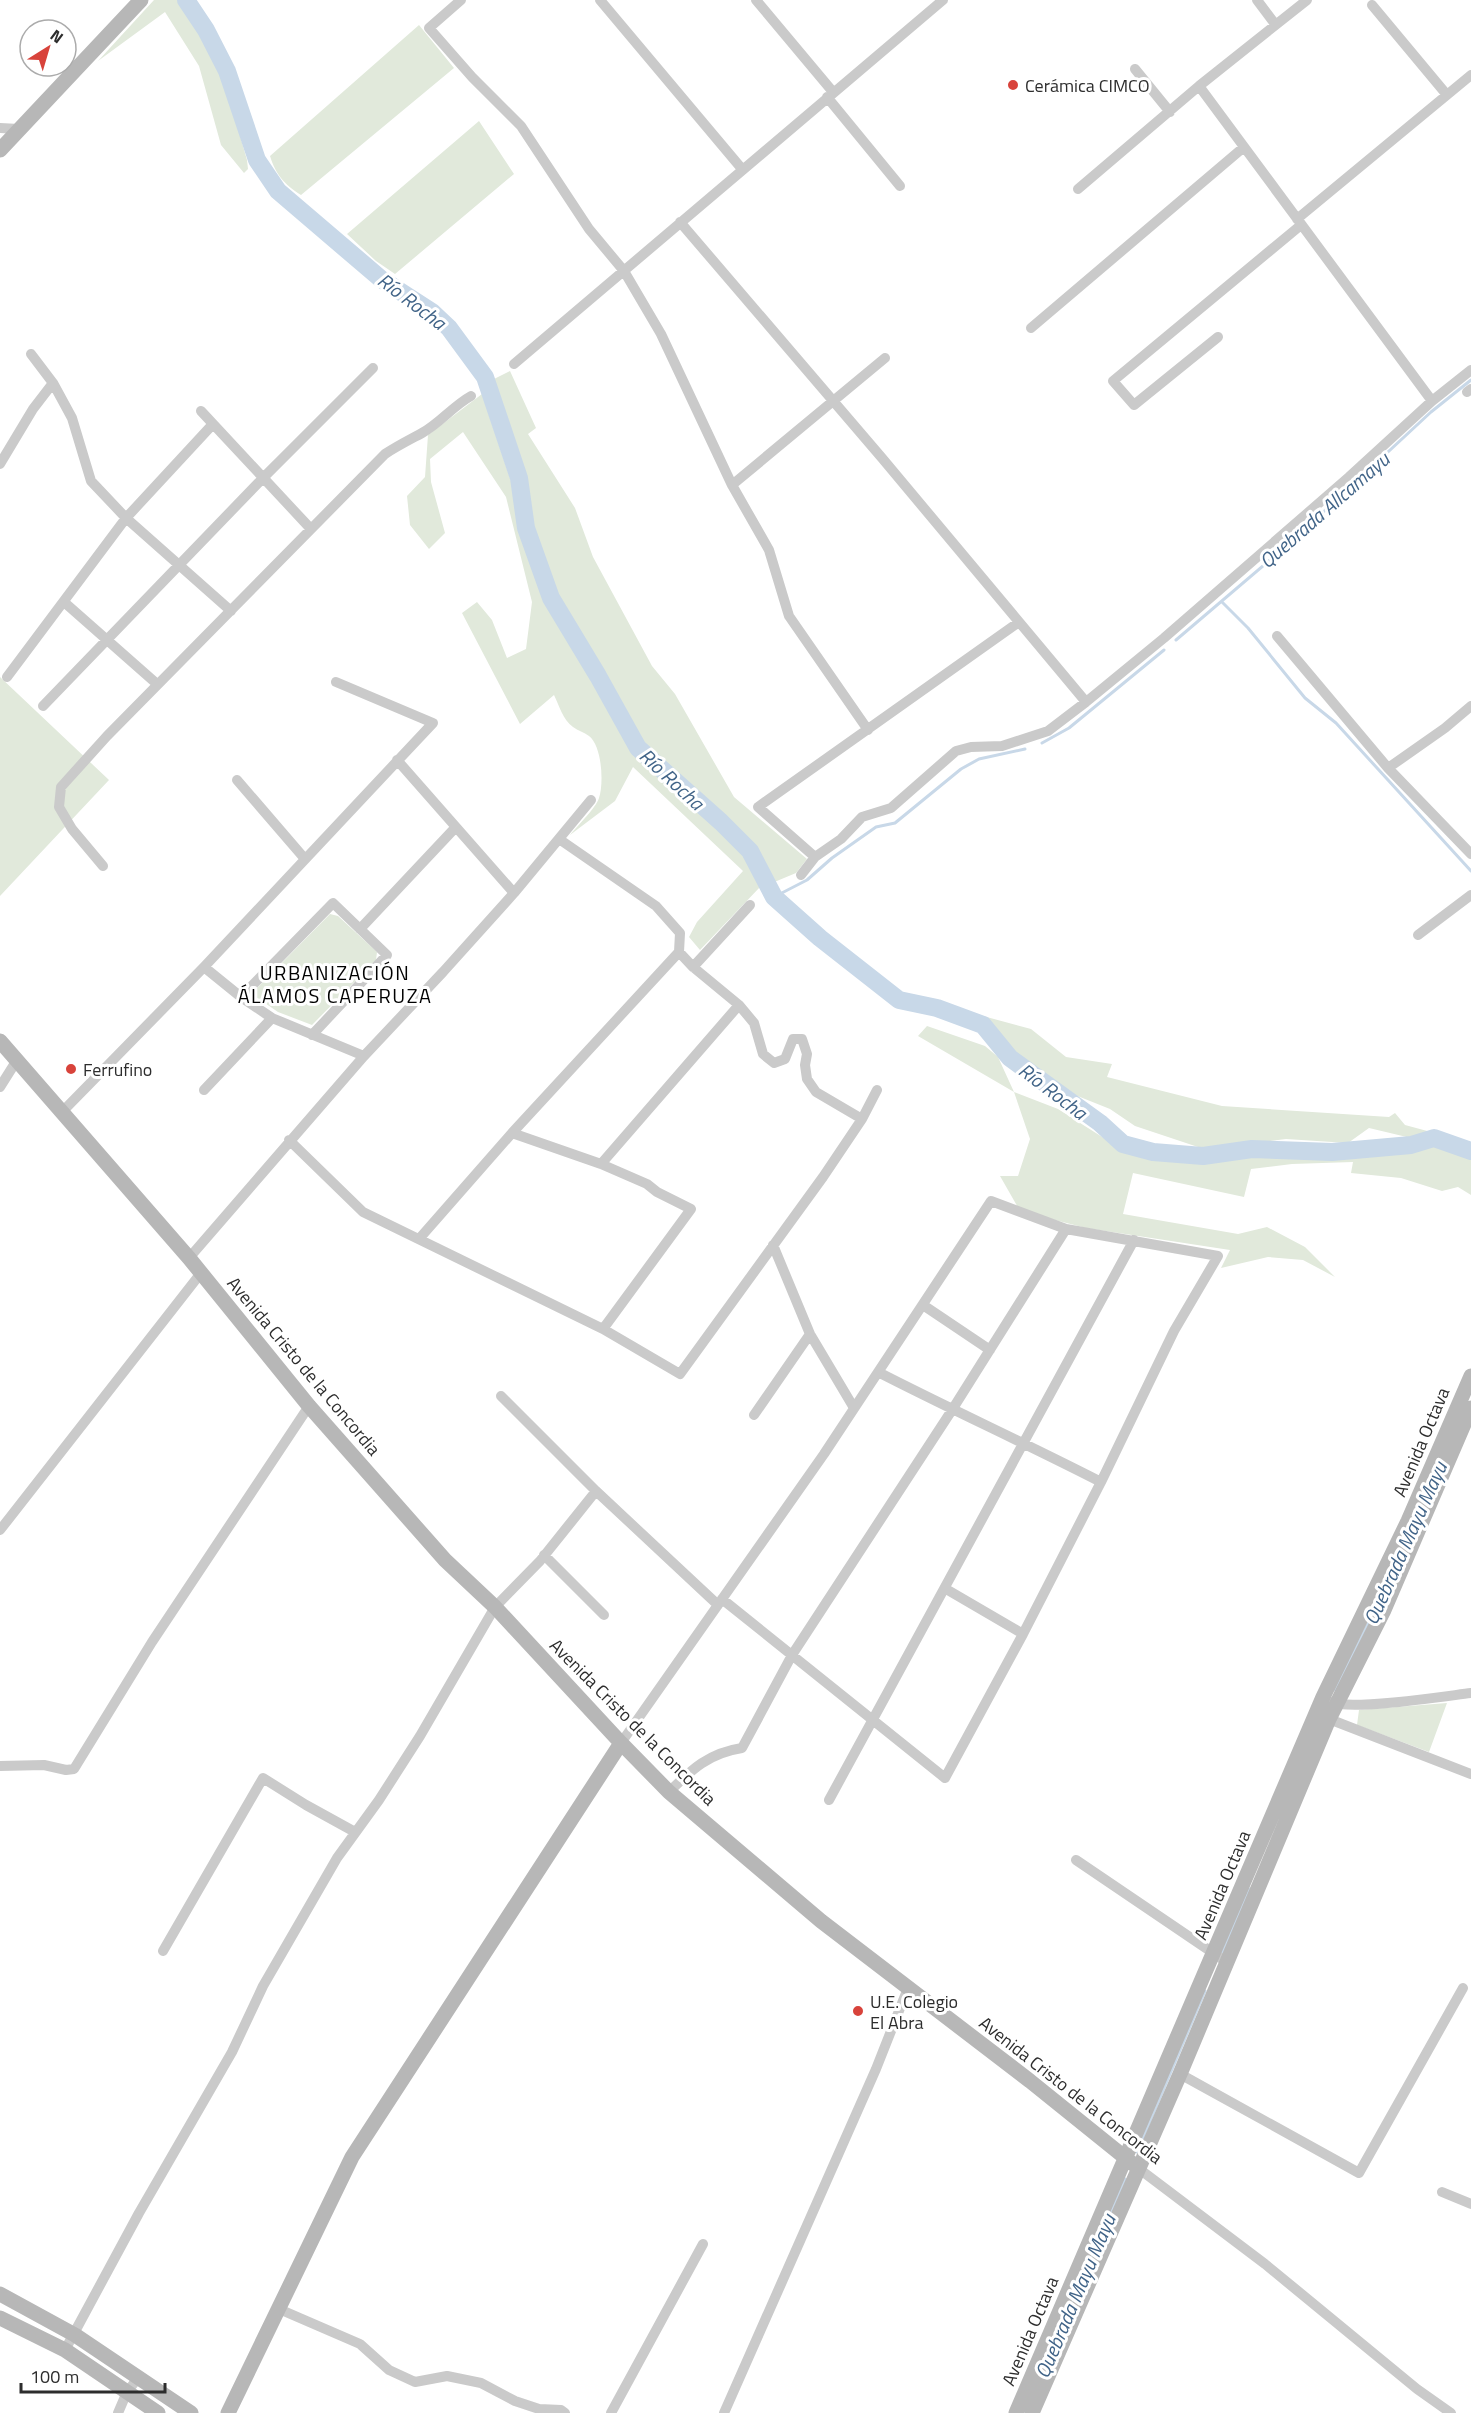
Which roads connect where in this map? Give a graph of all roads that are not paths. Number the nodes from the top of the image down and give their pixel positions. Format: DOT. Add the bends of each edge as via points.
graph roads {
  1 [pos="141,0"];
  2 [pos="461,0"];
  3 [pos="600,0"];
  4 [pos="756,0"];
  5 [pos="943,0"];
  6 [pos="1257,0"];
  7 [pos="1307,0"];
  8 [pos="1372,5"];
  9 [pos="1275,24"];
  10 [pos="1135,69"];
  11 [pos="1471,75"];
  12 [pos="1199,86"];
  13 [pos="830,94"];
  14 [pos="1448,95"];
  15 [pos="1170,112"];
  16 [pos="0,128"];
  17 [pos="19,129"];
  18 [pos="1244,147"];
  19 [pos="0,150"];
  20 [pos="742,170"];
  21 [pos="900,186"];
  22 [pos="1078,189"];
  23 [pos="681,222"];
  24 [pos="1299,222"];
  25 [pos="624,271"];
  26 [pos="1031,328"];
  27 [pos="1218,337"];
  28 [pos="31,354"];
  29 [pos="885,358"];
  30 [pos="514,364"];
  31 [pos="373,368"];
  32 [pos="1471,370"];
  33 [pos="53,383"];
  34 [pos="471,396"];
  35 [pos="834,401"];
  36 [pos="1432,401"];
  37 [pos="201,411"];
  38 [pos="213,424"];
  39 [pos="0,464"];
  40 [pos="263,478"];
  41 [pos="732,484"];
  42 [pos="126,518"];
  43 [pos="310,528"];
  44 [pos="179,563"];
  45 [pos="64,602"];
  46 [pos="231,611"];
  47 [pos="1019,622"];
  48 [pos="1278,636"];
  49 [pos="107,640"];
  50 [pos="8,677"];
  51 [pos="336,682"];
  52 [pos="157,684"];
  53 [pos="1086,702"];
  54 [pos="43,706"];
  55 [pos="1471,706"];
  56 [pos="868,730"];
  57 [pos="397,760"];
  58 [pos="1388,768"];
  59 [pos="237,780"];
  60 [pos="591,800"];
  61 [pos="455,828"];
  62 [pos="559,839"];
  63 [pos="1471,854"];
  64 [pos="815,857"];
  65 [pos="305,859"];
  66 [pos="103,866"];
  67 [pos="801,875"];
  68 [pos="514,893"];
  69 [pos="1471,895"];
  70 [pos="750,905"];
  71 [pos="360,929"];
  72 [pos="1418,935"];
  73 [pos="679,952"];
  74 [pos="204,967"];
  75 [pos="693,967"];
  76 [pos="241,997"];
  77 [pos="739,1005"];
  78 [pos="272,1018"];
  79 [pos="312,1035"];
  80 [pos="0,1041"];
  81 [pos="364,1056"];
  82 [pos="17,1059"];
  83 [pos="0,1087"];
  84 [pos="204,1090"];
  85 [pos="877,1090"];
  86 [pos="62,1112"];
  87 [pos="862,1119"];
  88 [pos="512,1133"];
  89 [pos="289,1140"];
  90 [pos="601,1164"];
  91 [pos="1066,1229"];
  92 [pos="419,1239"];
  93 [pos="1134,1240"];
  94 [pos="773,1245"];
  95 [pos="189,1258"];
  96 [pos="201,1273"];
  97 [pos="922,1305"];
  98 [pos="603,1329"];
  99 [pos="810,1334"];
  100 [pos="990,1350"];
  101 [pos="878,1372"];
  102 [pos="1471,1376"];
  103 [pos="501,1396"];
  104 [pos="309,1406"];
  105 [pos="854,1408"];
  106 [pos="1471,1408"];
  107 [pos="952,1410"];
  108 [pos="754,1415"];
  109 [pos="1025,1443"];
  110 [pos="1101,1482"];
  111 [pos="596,1491"];
  112 [pos="0,1530"];
  113 [pos="544,1555"];
  114 [pos="946,1589"];
  115 [pos="720,1602"];
  116 [pos="495,1607"];
  117 [pos="604,1615"];
  118 [pos="1023,1634"];
  119 [pos="792,1655"];
  120 [pos="1471,1693"];
  121 [pos="1323,1697"];
  122 [pos="1337,1704"];
  123 [pos="873,1719"];
  124 [pos="1329,1719"];
  125 [pos="621,1743"];
  126 [pos="0,1766"];
  127 [pos="1471,1774"];
  128 [pos="669,1792"];
  129 [pos="830,1800"];
  130 [pos="355,1832"];
  131 [pos="1076,1860"];
  132 [pos="162,1951"];
  133 [pos="1214,1954"];
  134 [pos="1228,1963"];
  135 [pos="908,1988"];
  136 [pos="1463,1988"];
  137 [pos="1180,2074"];
  138 [pos="1132,2163"];
  139 [pos="1442,2192"];
  140 [pos="1471,2204"];
  141 [pos="703,2244"];
  142 [pos="0,2294"];
  143 [pos="279,2309"];
  144 [pos="0,2318"];
  145 [pos="75,2335"];
  146 [pos="65,2350"];
  147 [pos="138,2378"];
  148 [pos="127,2392"];
  149 [pos="118,2413"];
  150 [pos="158,2413"];
  151 [pos="191,2413"];
  152 [pos="228,2413"];
  153 [pos="565,2413"];
  154 [pos="611,2413"];
  155 [pos="724,2413"];
  156 [pos="1016,2413"];
  157 [pos="1032,2413"];
  158 [pos="1451,2413"];
  1 -- 17 [label="main road"];
  2 -- 25 [label="street" via="429,28 521,126 589,229"];
  3 -- 20 [label="street"];
  4 -- 13 [label="street"];
  5 -- 13 [label="street"];
  6 -- 9 [label="street"];
  7 -- 9 [label="street"];
  8 -- 14 [label="street"];
  9 -- 12 [label="street"];
  10 -- 15 [label="street"];
  11 -- 14 [label="street"];
  12 -- 15 [label="street"];
  12 -- 18 [label="street"];
  13 -- 20 [label="street"];
  13 -- 21 [label="street"];
  14 -- 24 [label="street"];
  15 -- 22 [label="street"];
  16 -- 17 [label="street"];
  17 -- 19 [label="main road"];
  18 -- 24 [label="street"];
  18 -- 26 [label="street"];
  20 -- 23 [label="street"];
  23 -- 25 [label="street"];
  23 -- 35 [label="street"];
  24 -- 27 [label="street" via="1113,381 1134,405"];
  24 -- 36 [label="street"];
  25 -- 30 [label="street"];
  25 -- 41 [label="street" via="661,334"];
  28 -- 33 [label="street"];
  29 -- 35 [label="street"];
  31 -- 40 [label="street"];
  32 -- 36 [label="street"];
  33 -- 39 [label="street"];
  33 -- 42 [label="street" via="72,418 91,482"];
  34 -- 43 [label="street" via="384,454"];
  35 -- 41 [label="street"];
  35 -- 47 [label="street"];
  36 -- 53 [label="street" via="1208,600"];
  37 -- 38 [label="street"];
  38 -- 40 [label="street"];
  38 -- 42 [label="street"];
  40 -- 43 [label="street"];
  40 -- 44 [label="street"];
  41 -- 56 [label="street" via="769,550 789,616"];
  42 -- 44 [label="street"];
  42 -- 45 [label="street"];
  43 -- 46 [label="street"];
  44 -- 46 [label="street"];
  44 -- 49 [label="street"];
  45 -- 49 [label="street"];
  45 -- 50 [label="street"];
  46 -- 52 [label="street"];
  47 -- 53 [label="street"];
  47 -- 56 [label="street"];
  48 -- 58 [label="street"];
  49 -- 52 [label="street"];
  49 -- 54 [label="street"];
  51 -- 57 [label="street" via="433,723"];
  52 -- 66 [label="street" via="61,787 59,807"];
  53 -- 64 [label="street" via="1048,731 1002,746 956,750 891,808 862,817 841,839"];
  55 -- 58 [label="street"];
  56 -- 64 [label="street" via="758,807"];
  57 -- 61 [label="street"];
  57 -- 65 [label="street"];
  58 -- 63 [label="street"];
  59 -- 65 [label="street"];
  60 -- 62 [label="street"];
  61 -- 68 [label="street"];
  61 -- 71 [label="street"];
  62 -- 68 [label="street"];
  62 -- 73 [label="street" via="656,906 680,933"];
  64 -- 67 [label="street"];
  65 -- 74 [label="street"];
  68 -- 81 [label="street"];
  69 -- 72 [label="street"];
  70 -- 75 [label="street"];
  71 -- 76 [label="street" via="333,903"];
  71 -- 79 [label="street" via="387,955"];
  73 -- 75 [label="street"];
  73 -- 88 [label="street"];
  74 -- 76 [label="street"];
  74 -- 86 [label="street"];
  75 -- 77 [label="street"];
  76 -- 78 [label="street"];
  77 -- 87 [label="street" via="754,1023 763,1054 774,1063 785,1059 793,1039 802,1039 807,1054 807,1079 816,1092"];
  77 -- 90 [label="street"];
  78 -- 79 [label="street"];
  78 -- 84 [label="street"];
  79 -- 81 [label="street"];
  80 -- 82 [label="main road, Avenida Cristo de la Concordia"];
  81 -- 89 [label="street"];
  82 -- 83 [label="street"];
  82 -- 86 [label="main road, Avenida Cristo de la Concordia"];
  85 -- 87 [label="street"];
  86 -- 95 [label="main road, Avenida Cristo de la Concordia"];
  87 -- 94 [label="street"];
  88 -- 90 [label="street"];
  88 -- 92 [label="street"];
  89 -- 92 [label="street" via="363,1212"];
  89 -- 95 [label="street"];
  90 -- 98 [label="street" via="691,1209"];
  91 -- 93 [label="street"];
  91 -- 97 [label="street" via="991,1201"];
  91 -- 100 [label="street"];
  92 -- 98 [label="street"];
  93 -- 109 [label="street"];
  93 -- 110 [label="street" via="1218,1256 1174,1331"];
  94 -- 98 [label="street" via="680,1374"];
  94 -- 99 [label="street"];
  95 -- 96 [label="main road, Avenida Cristo de la Concordia"];
  96 -- 104 [label="main road, Avenida Cristo de la Concordia"];
  96 -- 112 [label="street"];
  97 -- 100 [label="street"];
  97 -- 101 [label="street"];
  99 -- 105 [label="street"];
  99 -- 108 [label="street"];
  100 -- 107 [label="street"];
  101 -- 105 [label="street"];
  101 -- 107 [label="street"];
  102 -- 121 [label="main road, Avenida Octava" via="1408,1521"];
  103 -- 111 [label="street"];
  104 -- 116 [label="main road, Avenida Cristo de la Concordia" via="445,1560"];
  104 -- 126 [label="street" via="152,1642 74,1769"];
  105 -- 115 [label="street"];
  106 -- 122 [label="main road, Avenida Octava" via="1389,1599"];
  107 -- 109 [label="street"];
  107 -- 119 [label="street"];
  109 -- 110 [label="street"];
  109 -- 114 [label="street"];
  110 -- 118 [label="street"];
  111 -- 113 [label="street"];
  111 -- 115 [label="street"];
  113 -- 116 [label="street"];
  113 -- 117 [label="street"];
  114 -- 118 [label="street"];
  114 -- 123 [label="street"];
  115 -- 119 [label="street"];
  115 -- 125 [label="street"];
  116 -- 125 [label="main road, Avenida Cristo de la Concordia"];
  116 -- 130 [label="street" via="420,1736"];
  118 -- 123 [label="street" via="945,1778"];
  119 -- 123 [label="street"];
  119 -- 128 [label="street" via="742,1748 723,1751 692,1769"];
  120 -- 122 [label="street" via="1362,1705"];
  121 -- 122 [label="street"];
  121 -- 133 [label="main road, Avenida Octava"];
  122 -- 124 [label="main road, Avenida Octava"];
  123 -- 129 [label="street"];
  124 -- 127 [label="street"];
  124 -- 134 [label="main road, Avenida Octava"];
  125 -- 128 [label="main road, Avenida Cristo de la Concordia"];
  125 -- 143 [label="main road" via="352,2157"];
  128 -- 135 [label="main road, Avenida Cristo de la Concordia" via="821,1921"];
  130 -- 132 [label="street" via="263,1778"];
  130 -- 145 [label="street" via="263,1986 232,2052 139,2213"];
  131 -- 133 [label="street"];
  133 -- 134 [label="street"];
  133 -- 138 [label="main road, Avenida Octava"];
  134 -- 137 [label="main road, Avenida Octava"];
  135 -- 138 [label="main road, Avenida Cristo de la Concordia"];
  135 -- 155 [label="street"];
  136 -- 137 [label="street" via="1359,2173"];
  137 -- 138 [label="main road, Avenida Octava"];
  138 -- 156 [label="main road, Avenida Octava"];
  138 -- 157 [label="main road, Avenida Octava"];
  138 -- 158 [label="street, Avenida Cristo de la Concordia"];
  139 -- 140 [label="street"];
  141 -- 154 [label="street"];
  142 -- 145 [label="main road"];
  143 -- 152 [label="main road"];
  143 -- 153 [label="street" via="360,2344 389,2370 415,2382 447,2376 481,2383 515,2401"];
  144 -- 146 [label="main road"];
  145 -- 146 [label="street"];
  145 -- 147 [label="main road"];
  146 -- 148 [label="main road"];
  147 -- 148 [label="street"];
  147 -- 151 [label="main road"];
  148 -- 149 [label="street"];
  148 -- 150 [label="main road"];
}
